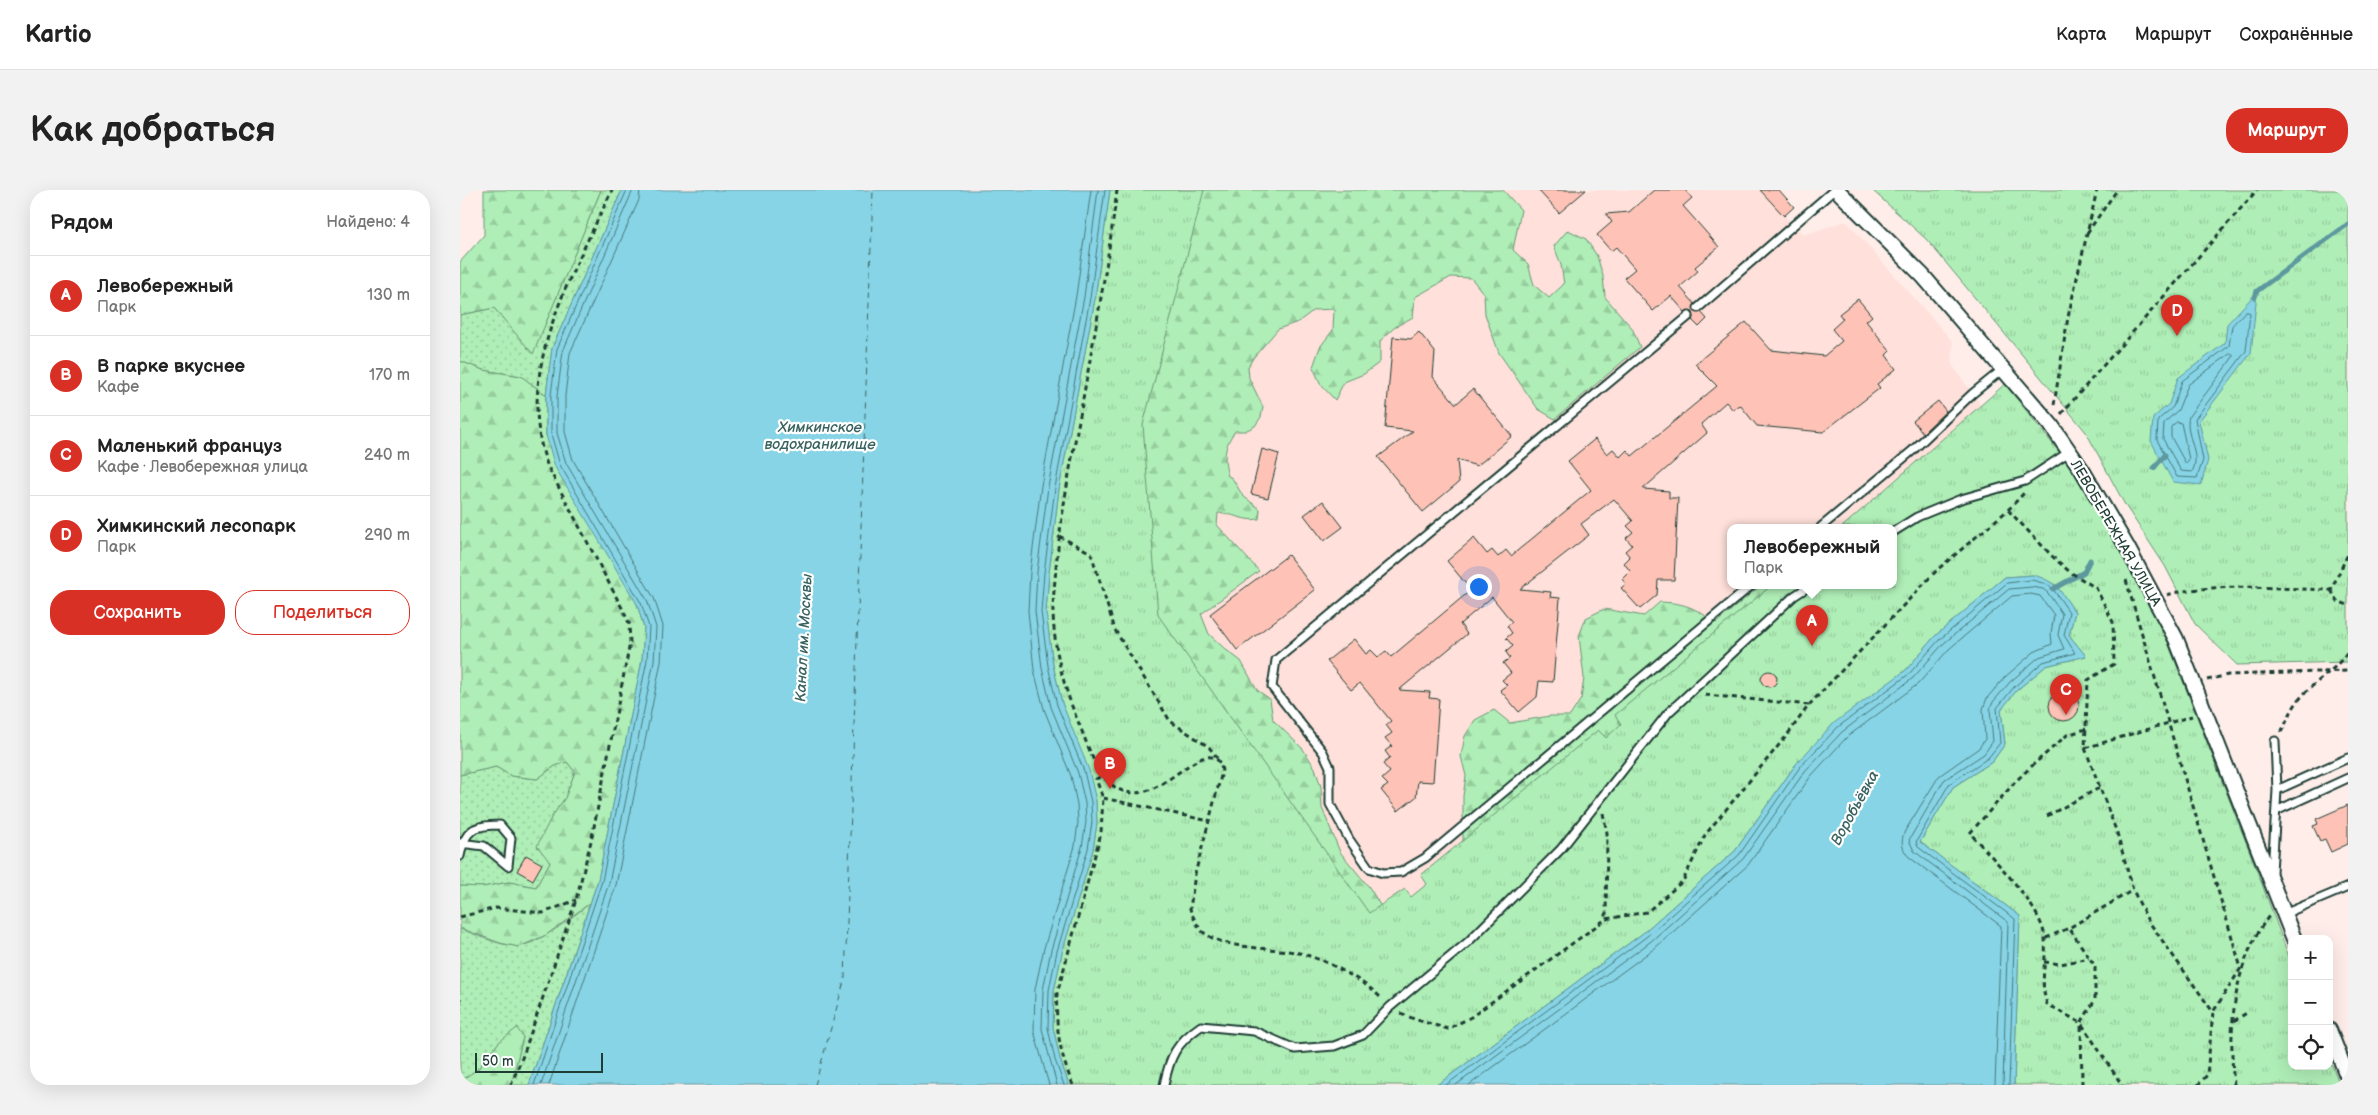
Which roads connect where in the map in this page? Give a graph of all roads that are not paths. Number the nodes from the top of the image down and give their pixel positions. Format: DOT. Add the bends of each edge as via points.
graph roads {
  1 [pos="1836,190"];
  2 [pos="1698,308"];
  3 [pos="1689,316"];
  4 [pos="2003,369"];
  5 [pos="2069,452"];
  6 [pos="1825,524"];
  7 [pos="1897,529"];
  8 [pos="1747,589"];
  9 [pos="1805,589"];
  10 [pos="2275,741"];
  11 [pos="2348,758"];
  12 [pos="2348,778"];
  13 [pos="2277,790"];
  14 [pos="2276,811"];
  15 [pos="461,843"];
  16 [pos="460,856"];
  17 [pos="2271,880"];
  18 [pos="2348,887"];
  19 [pos="2283,910"];
  20 [pos="2292,935"];
  21 [pos="2333,1040"];
  22 [pos="2348,1078"];
  23 [pos="1164,1085"];
  1 -- 2 [label="lane"];
  1 -- 4 [label="street, ЛЕВОБЕРЕЖНАЯ УЛИЦА" via="1923,276"];
  3 -- 8 [label="lane" via="1276,660 1272,687 1323,752 1330,767 1330,804 1369,868 1383,873 1401,872 1425,858"];
  4 -- 5 [label="street, ЛЕВОБЕРЕЖНАЯ УЛИЦА" via="2051,425"];
  4 -- 6 [label="lane"];
  5 -- 7 [label="lane" via="2025,481 1961,499 1916,517"];
  5 -- 17 [label="street, ЛЕВОБЕРЕЖНАЯ УЛИЦА" via="2127,547 2176,639"];
  9 -- 23 [label="lane" via="1668,714 1561,849 1468,942 1390,1007 1363,1035 1334,1046 1295,1049 1254,1031 1201,1026 1177,1046 1169,1062"];
  10 -- 13 [label="lane"];
  11 -- 13 [label="lane"];
  12 -- 14 [label="lane"];
  13 -- 14 [label="lane"];
  14 -- 17 [label="lane"];
  15 -- 15 [label="lane" via="484,846 508,866 511,838 500,825 480,825"];
  15 -- 16 [label="lane"];
  17 -- 19 [label="street, ЛЕВОБЕРЕЖНАЯ УЛИЦА"];
  18 -- 19 [label="lane"];
  19 -- 20 [label="street, ЛЕВОБЕРЕЖНАЯ УЛИЦА"];
  21 -- 22 [label="street"];
}
